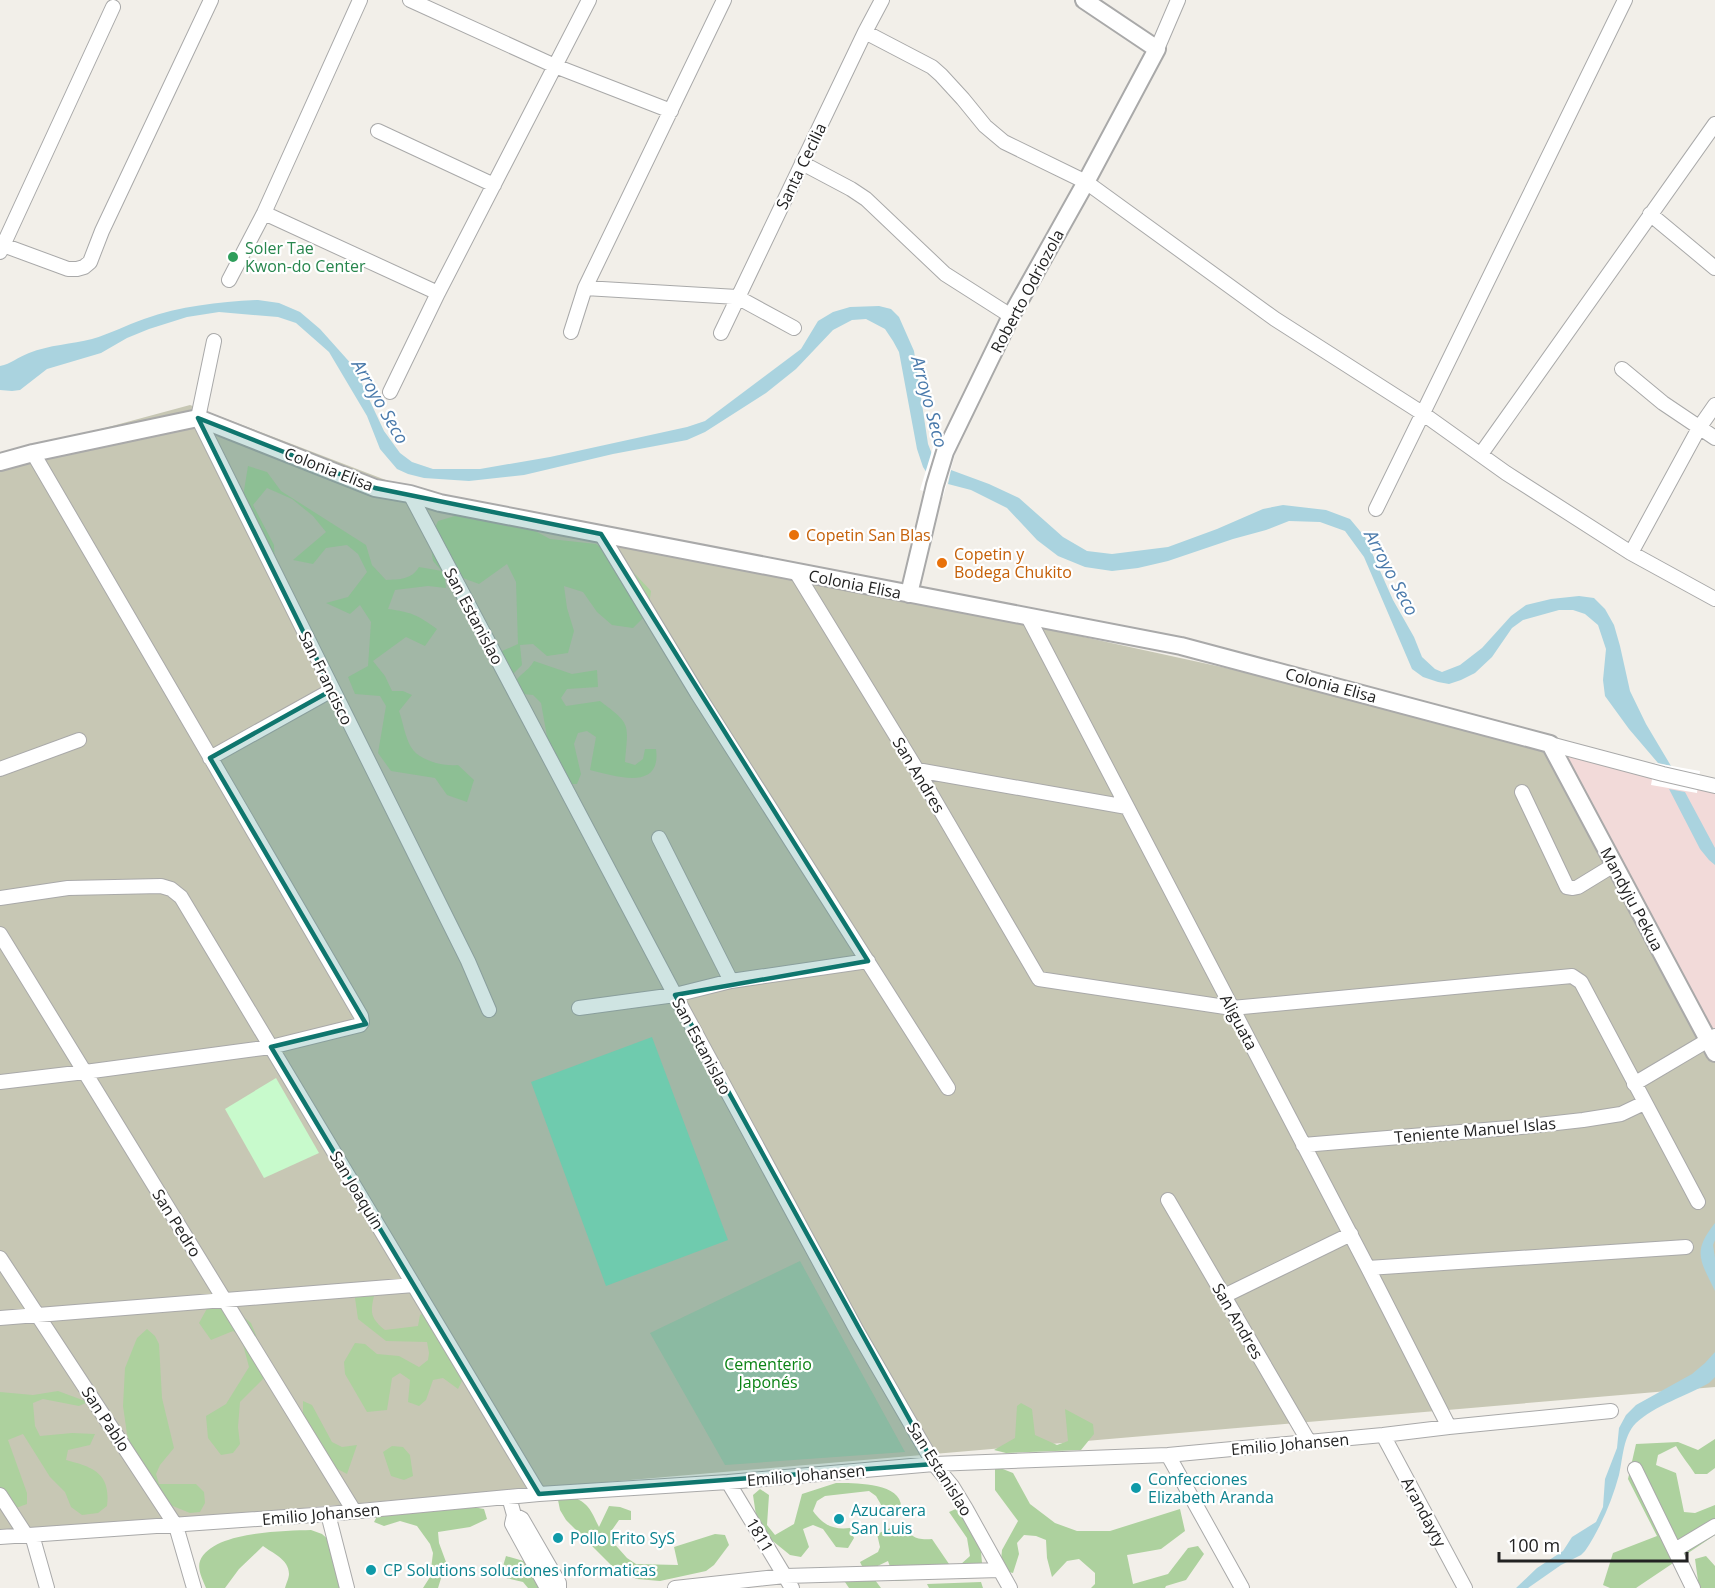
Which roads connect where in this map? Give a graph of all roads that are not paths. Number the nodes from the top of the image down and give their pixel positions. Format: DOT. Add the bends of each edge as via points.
graph roads {
  1 [pos="211,0"];
  2 [pos="360,0"];
  3 [pos="410,0"];
  4 [pos="589,0"];
  5 [pos="724,0"];
  6 [pos="882,0"];
  7 [pos="1084,0"];
  8 [pos="1178,0"];
  9 [pos="1625,0"];
  10 [pos="113,7"];
  11 [pos="865,32"];
  12 [pos="1157,48"];
  13 [pos="555,66"];
  14 [pos="672,111"];
  15 [pos="1715,124"];
  16 [pos="378,131"];
  17 [pos="802,163"];
  18 [pos="1086,182"];
  19 [pos="495,185"];
  20 [pos="264,213"];
  21 [pos="1650,214"];
  22 [pos="2,249"];
  23 [pos="1715,268"];
  24 [pos="229,280"];
  25 [pos="585,288"];
  26 [pos="438,293"];
  27 [pos="737,297"];
  28 [pos="1011,316"];
  29 [pos="794,328"];
  30 [pos="571,332"];
  31 [pos="721,333"];
  32 [pos="214,341"];
  33 [pos="1622,369"];
  34 [pos="390,392"];
  35 [pos="1715,405"];
  36 [pos="1422,413"];
  37 [pos="198,418"];
  38 [pos="1699,428"];
  39 [pos="1715,438"];
  40 [pos="33,453"];
  41 [pos="1481,454"];
  42 [pos="0,462"];
  43 [pos="410,494"];
  44 [pos="1376,508"];
  45 [pos="601,534"];
  46 [pos="1631,553"];
  47 [pos="796,572"];
  48 [pos="909,594"];
  49 [pos="1715,599"];
  50 [pos="1028,618"];
  51 [pos="332,690"];
  52 [pos="79,740"];
  53 [pos="1550,744"];
  54 [pos="210,758"];
  55 [pos="0,769"];
  56 [pos="917,770"];
  57 [pos="1708,785"];
  58 [pos="1522,792"];
  59 [pos="1127,807"];
  60 [pos="660,838"];
  61 [pos="1614,865"];
  62 [pos="0,898"];
  63 [pos="0,934"];
  64 [pos="868,961"];
  65 [pos="731,981"];
  66 [pos="675,995"];
  67 [pos="579,1008"];
  68 [pos="1232,1008"];
  69 [pos="489,1010"];
  70 [pos="1713,1043"];
  71 [pos="271,1047"];
  72 [pos="85,1072"];
  73 [pos="0,1082"];
  74 [pos="1634,1083"];
  75 [pos="948,1088"];
  76 [pos="1644,1103"];
  77 [pos="1303,1144"];
  78 [pos="1168,1200"];
  79 [pos="1698,1202"];
  80 [pos="1351,1234"];
  81 [pos="1686,1247"];
  82 [pos="0,1258"];
  83 [pos="1368,1268"];
  84 [pos="414,1285"];
  85 [pos="1224,1296"];
  86 [pos="225,1300"];
  87 [pos="37,1315"];
  88 [pos="0,1318"];
  89 [pos="1611,1411"];
  90 [pos="1449,1426"];
  91 [pos="1383,1435"];
  92 [pos="1309,1442"];
  93 [pos="1168,1455"];
  94 [pos="934,1464"];
  95 [pos="1635,1469"];
  96 [pos="728,1482"];
  97 [pos="539,1494"];
  98 [pos="0,1495"];
  99 [pos="509,1497"];
  100 [pos="354,1511"];
  101 [pos="328,1514"];
  102 [pos="514,1515"];
  103 [pos="176,1526"];
  104 [pos="1715,1526"];
  105 [pos="29,1535"];
  106 [pos="0,1537"];
  107 [pos="1675,1550"];
  108 [pos="1000,1570"];
  109 [pos="789,1582"];
  110 [pos="47,1588"];
  111 [pos="194,1588"];
  112 [pos="348,1588"];
  113 [pos="547,1588"];
  114 [pos="559,1588"];
  115 [pos="675,1588"];
  116 [pos="1010,1588"];
  117 [pos="1242,1588"];
  118 [pos="1465,1588"];
  119 [pos="1693,1588"];
  1 -- 22 [label="street" via="90,261 84,267 68,269"];
  2 -- 20 [label="street"];
  3 -- 13 [label="street"];
  4 -- 13 [label="street"];
  5 -- 14 [label="street"];
  6 -- 11 [label="street, Santa Cecilia"];
  7 -- 12 [label="street"];
  8 -- 12 [label="street, Roberto Odriozola"];
  9 -- 36 [label="street"];
  10 -- 22 [label="street"];
  11 -- 17 [label="street, Santa Cecilia"];
  11 -- 18 [label="street" via="932,67 1004,142"];
  12 -- 18 [label="street, Roberto Odriozola"];
  13 -- 14 [label="street"];
  13 -- 19 [label="street"];
  14 -- 25 [label="street"];
  15 -- 21 [label="street"];
  16 -- 19 [label="street"];
  17 -- 27 [label="street, Santa Cecilia"];
  17 -- 28 [label="street" via="866,199 945,274"];
  18 -- 28 [label="street, Roberto Odriozola"];
  18 -- 36 [label="street" via="1275,319"];
  19 -- 26 [label="street"];
  20 -- 24 [label="street"];
  20 -- 26 [label="street"];
  21 -- 23 [label="street"];
  21 -- 41 [label="street"];
  25 -- 27 [label="street"];
  25 -- 30 [label="street"];
  26 -- 34 [label="street"];
  27 -- 29 [label="street"];
  27 -- 31 [label="street, Santa Cecilia"];
  28 -- 48 [label="street, Roberto Odriozola" via="945,452"];
  32 -- 37 [label="street"];
  33 -- 38 [label="street"];
  35 -- 38 [label="street"];
  36 -- 41 [label="street"];
  36 -- 44 [label="street"];
  37 -- 40 [label="street"];
  37 -- 43 [label="street, Colonia Elisa" via="375,488"];
  37 -- 51 [label="street, San Francisco"];
  38 -- 39 [label="street"];
  38 -- 46 [label="street"];
  40 -- 42 [label="street"];
  40 -- 54 [label="street"];
  41 -- 46 [label="street"];
  43 -- 45 [label="street, Colonia Elisa"];
  43 -- 66 [label="street, San Estanislao"];
  45 -- 47 [label="street, Colonia Elisa"];
  45 -- 64 [label="street"];
  46 -- 49 [label="street"];
  47 -- 48 [label="street, Colonia Elisa"];
  47 -- 56 [label="street, San Andres"];
  48 -- 50 [label="street, Colonia Elisa"];
  50 -- 53 [label="street, Colonia Elisa" via="1181,646"];
  50 -- 59 [label="street, Aliguata"];
  51 -- 54 [label="street"];
  51 -- 69 [label="street, San Francisco"];
  52 -- 55 [label="street"];
  53 -- 57 [label="street, Colonia Elisa"];
  53 -- 61 [label="street, Mandyju Pekua"];
  54 -- 71 [label="street" via="362,1019 360,1025"];
  56 -- 59 [label="street"];
  56 -- 68 [label="street, San Andres" via="1039,979"];
  58 -- 61 [label="street" via="1567,886 1578,887"];
  59 -- 68 [label="street, Aliguata"];
  60 -- 65 [label="street"];
  61 -- 70 [label="street, Mandyju Pekua"];
  62 -- 71 [label="street, San Joaquin" via="68,888 171,889 181,897"];
  63 -- 72 [label="street, San Pedro"];
  64 -- 65 [label="street"];
  64 -- 75 [label="street"];
  65 -- 66 [label="street"];
  66 -- 67 [label="street"];
  66 -- 94 [label="street, San Estanislao" via="857,1331"];
  68 -- 74 [label="street" via="1572,976 1581,982"];
  68 -- 77 [label="street, Aliguata"];
  70 -- 74 [label="street"];
  71 -- 72 [label="street"];
  71 -- 84 [label="street, San Joaquin"];
  72 -- 73 [label="street"];
  72 -- 86 [label="street, San Pedro"];
  74 -- 76 [label="street"];
  76 -- 77 [label="street, Teniente Manuel Islas" via="1621,1114 1583,1120"];
  76 -- 79 [label="street"];
  77 -- 80 [label="street, Aliguata"];
  78 -- 85 [label="street, San Andres"];
  80 -- 83 [label="street, Aliguata"];
  80 -- 85 [label="street"];
  81 -- 83 [label="street"];
  82 -- 87 [label="street, San Pablo"];
  83 -- 90 [label="street, Aliguata"];
  84 -- 86 [label="street"];
  84 -- 97 [label="street, San Joaquin"];
  85 -- 92 [label="street, San Andres"];
  86 -- 87 [label="street"];
  86 -- 100 [label="street, San Pedro"];
  87 -- 88 [label="street"];
  87 -- 103 [label="street, San Pablo"];
  89 -- 90 [label="street, Emilio Johansen"];
  90 -- 91 [label="street, Emilio Johansen"];
  91 -- 92 [label="street, Emilio Johansen"];
  91 -- 118 [label="street, Arandayty"];
  92 -- 93 [label="street, Emilio Johansen"];
  93 -- 94 [label="street, Emilio Johansen"];
  93 -- 117 [label="street"];
  94 -- 96 [label="street, Emilio Johansen"];
  94 -- 108 [label="street, San Estanislao" via="952,1486"];
  95 -- 107 [label="street"];
  96 -- 97 [label="street, Emilio Johansen"];
  96 -- 109 [label="street, 1811"];
  97 -- 99 [label="street, Emilio Johansen"];
  98 -- 105 [label="street"];
  99 -- 100 [label="street, Emilio Johansen"];
  99 -- 102 [label="street"];
  100 -- 101 [label="street, Emilio Johansen"];
  101 -- 103 [label="street, Emilio Johansen"];
  101 -- 112 [label="street"];
  102 -- 113 [label="street" via="512,1524"];
  102 -- 114 [label="street" via="522,1519"];
  103 -- 105 [label="street, Emilio Johansen"];
  103 -- 111 [label="street, San Pablo"];
  104 -- 107 [label="street"];
  105 -- 106 [label="street, Emilio Johansen"];
  105 -- 110 [label="street"];
  107 -- 119 [label="street"];
  108 -- 109 [label="street"];
  108 -- 116 [label="street, San Estanislao"];
  109 -- 115 [label="street"];
}
